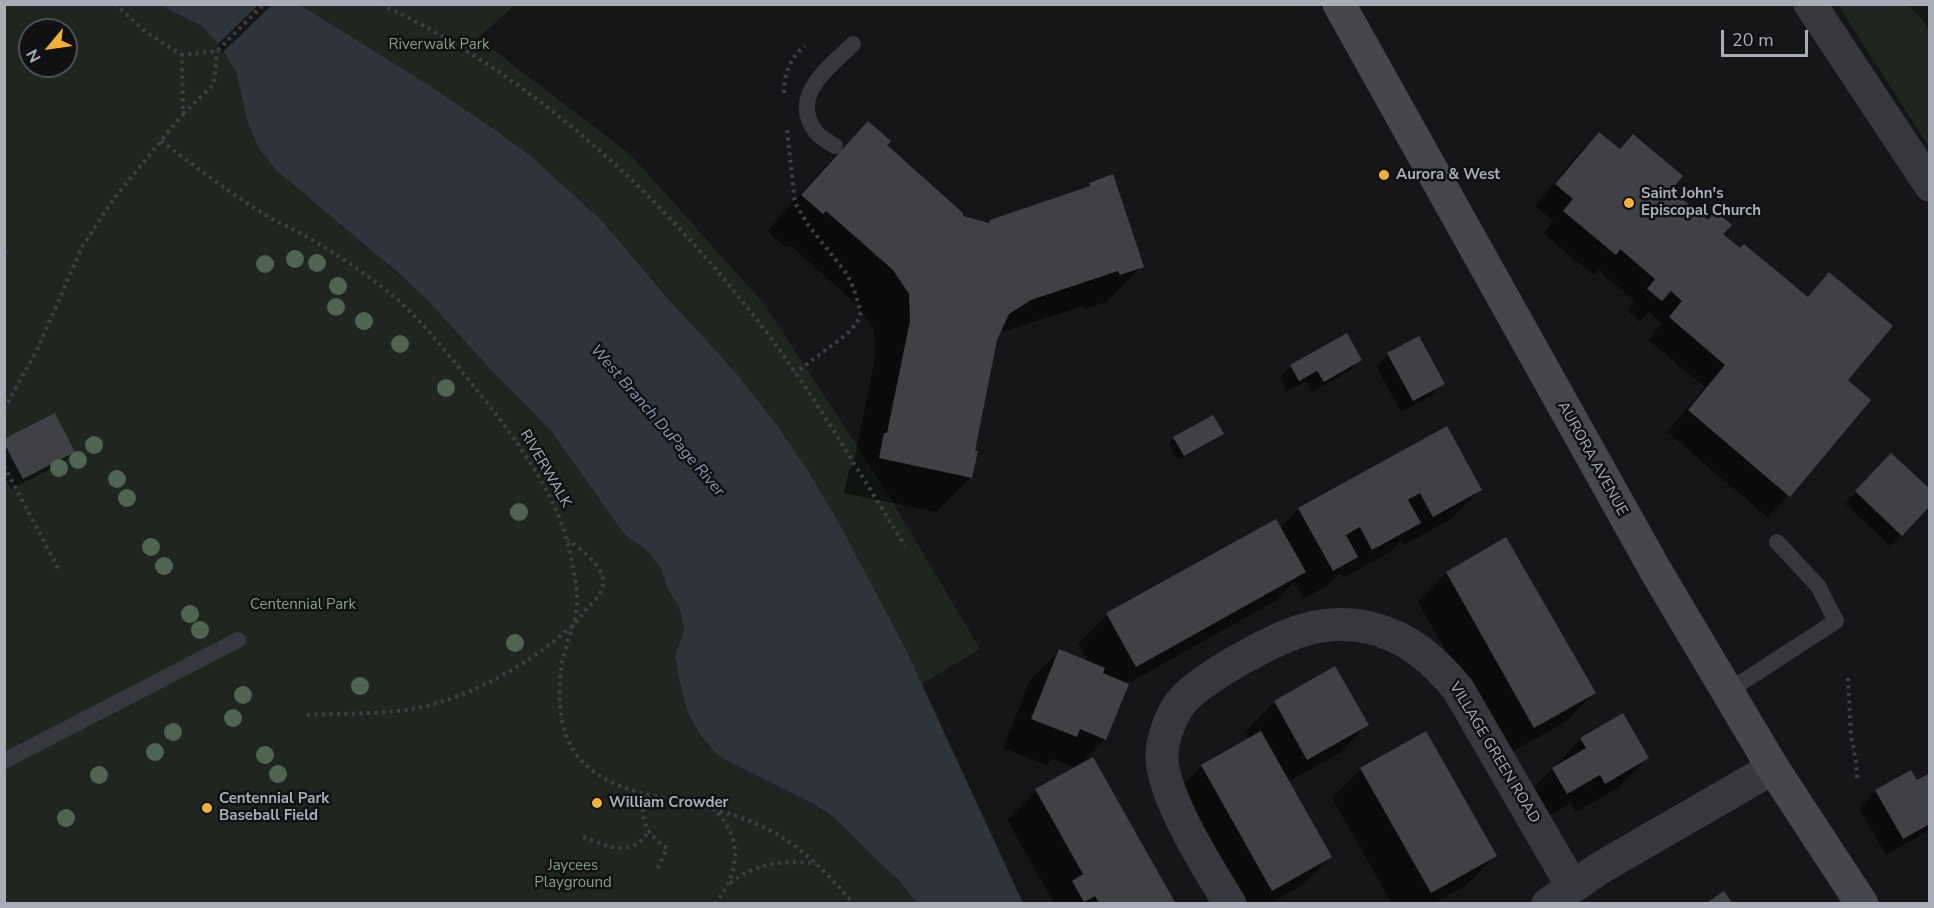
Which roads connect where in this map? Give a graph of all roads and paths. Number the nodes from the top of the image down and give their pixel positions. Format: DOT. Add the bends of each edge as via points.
graph roads {
  1 [pos="116,4"];
  2 [pos="264,4"];
  3 [pos="381,4"];
  4 [pos="1339,4"];
  5 [pos="1810,4"];
  6 [pos="853,44"];
  7 [pos="805,46"];
  8 [pos="217,51"];
  9 [pos="182,55"];
  10 [pos="784,95"];
  11 [pos="183,114"];
  12 [pos="787,125"];
  13 [pos="162,141"];
  14 [pos="835,146"];
  15 [pos="1929,185"];
  16 [pos="795,373"];
  17 [pos="4,409"];
  18 [pos="4,466"];
  19 [pos="567,539"];
  20 [pos="1777,542"];
  21 [pos="905,546"];
  22 [pos="58,568"];
  23 [pos="572,627"];
  24 [pos="238,640"];
  25 [pos="1848,678"];
  26 [pos="1727,692"];
  27 [pos="308,715"];
  28 [pos="4,761"];
  29 [pos="1773,768"];
  30 [pos="1857,781"];
  31 [pos="644,794"];
  32 [pos="716,810"];
  33 [pos="648,832"];
  34 [pos="583,837"];
  35 [pos="817,863"];
  36 [pos="656,872"];
  37 [pos="729,883"];
  38 [pos="1560,894"];
  39 [pos="715,903"];
  40 [pos="854,903"];
  41 [pos="1230,903"];
  42 [pos="1862,903"];
  1 -- 9 [label="path" via="146,32"];
  2 -- 8 [label="path"];
  3 -- 16 [label="path" via="503,75 583,135 704,256"];
  4 -- 26 [label="main road, AURORA AVENUE" via="1594,464"];
  5 -- 15 [label="street"];
  6 -- 14 [label="lane" via="812,84 807,100 809,119 816,133"];
  7 -- 10 [label="path" via="791,61"];
  8 -- 9 [label="path"];
  8 -- 11 [label="path" via="214,84"];
  9 -- 11 [label="path"];
  11 -- 13 [label="path"];
  12 -- 16 [label="path" via="795,203 847,274 861,312 847,334"];
  13 -- 17 [label="path" via="115,197 82,247 37,350"];
  13 -- 19 [label="path, RIVERWALK" via="230,192 348,262 389,293 453,361 511,433 552,500"];
  16 -- 21 [label="path"];
  18 -- 22 [label="path"];
  19 -- 23 [label="path, RIVERWALK" via="577,604"];
  19 -- 23 [label="path" via="588,556 603,578 596,600"];
  20 -- 26 [label="lane" via="1818,586 1836,621"];
  23 -- 27 [label="path" via="489,682 426,706"];
  23 -- 31 [label="path, RIVERWALK" via="562,663 561,687 561,709 570,745 603,778"];
  24 -- 28 [label="lane"];
  25 -- 30 [label="path"];
  26 -- 29 [label="main road, AURORA AVENUE"];
  29 -- 38 [label="street, VILLAGE GREEN ROAD"];
  29 -- 42 [label="main road, AURORA AVENUE"];
  31 -- 32 [label="path, RIVERWALK"];
  31 -- 33 [label="path" via="643,820"];
  32 -- 35 [label="path, RIVERWALK" via="779,835"];
  32 -- 37 [label="path" via="733,834 735,858"];
  33 -- 34 [label="path" via="627,848"];
  33 -- 36 [label="path" via="667,848"];
  35 -- 37 [label="path" via="765,865"];
  35 -- 40 [label="path, RIVERWALK"];
  37 -- 39 [label="path"];
  38 -- 41 [label="street, VILLAGE GREEN ROAD" via="1458,689 1440,667 1411,644 1389,634 1363,627 1328,625 1283,638 1195,687 1177,707 1164,742 1162,757 1168,791"];
}
